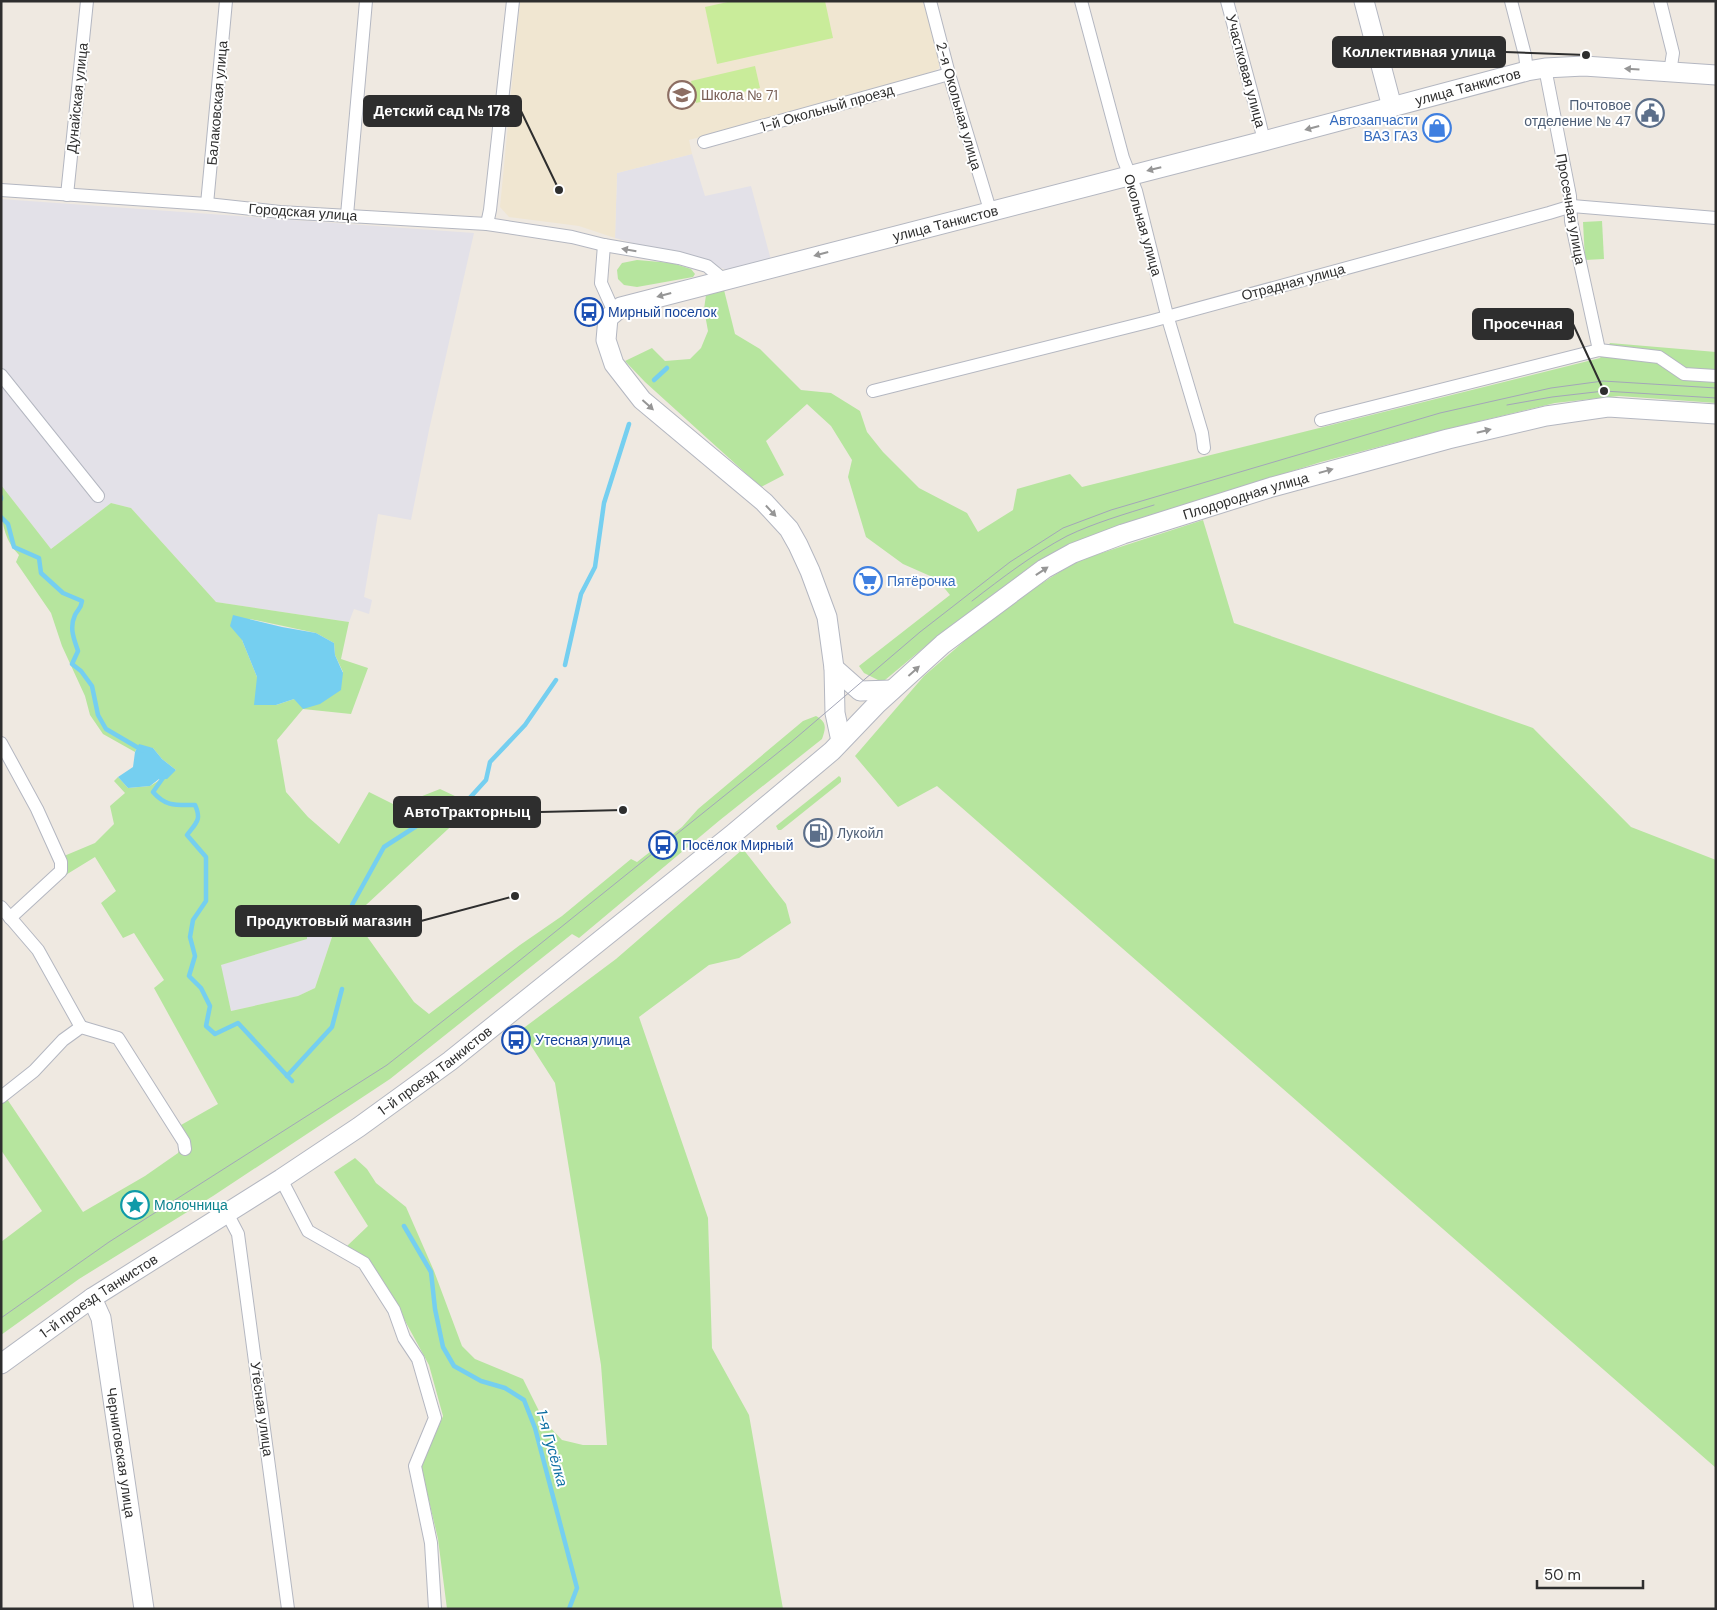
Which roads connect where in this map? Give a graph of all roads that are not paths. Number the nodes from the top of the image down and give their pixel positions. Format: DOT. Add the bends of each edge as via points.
graph roads {
  1 [pos="87,1"];
  2 [pos="226,1"];
  3 [pos="366,1"];
  4 [pos="513,1"];
  5 [pos="930,1"];
  6 [pos="1081,1"];
  7 [pos="1227,1"];
  8 [pos="1364,1"];
  9 [pos="1511,1"];
  10 [pos="1660,1"];
  11 [pos="1536,69"];
  12 [pos="1670,72"];
  13 [pos="949,74"];
  14 [pos="1716,75"];
  15 [pos="1392,106"];
  16 [pos="1264,141"];
  17 [pos="704,142"];
  18 [pos="1130,176"];
  19 [pos="1,190"];
  20 [pos="67,195"];
  21 [pos="207,204"];
  22 [pos="1572,206"];
  23 [pos="990,210"];
  24 [pos="347,215"];
  25 [pos="1716,218"];
  26 [pos="487,224"];
  27 [pos="604,245"];
  28 [pos="724,280"];
  29 [pos="614,312"];
  30 [pos="1167,315"];
  31 [pos="1600,350"];
  32 [pos="1,375"];
  33 [pos="1716,376"];
  34 [pos="873,391"];
  35 [pos="1716,414"];
  36 [pos="1321,420"];
  37 [pos="1204,448"];
  38 [pos="98,496"];
  39 [pos="834,668"];
  40 [pos="892,690"];
  41 [pos="841,741"];
  42 [pos="1,743"];
  43 [pos="1,907"];
  44 [pos="10,918"];
  45 [pos="81,1027"];
  46 [pos="1,1097"];
  47 [pos="185,1149"];
  48 [pos="281,1179"];
  49 [pos="227,1213"];
  50 [pos="92,1298"];
  51 [pos="1,1364"];
  52 [pos="144,1609"];
  53 [pos="288,1609"];
  54 [pos="435,1609"];
  1 -- 20 [label="street, Дунайская улица"];
  2 -- 21 [label="street, Балаковская улица"];
  3 -- 24 [label="street"];
  4 -- 26 [label="street"];
  5 -- 13 [label="street, 2-я Окольная улица"];
  6 -- 18 [label="street, Окольная улица"];
  7 -- 16 [label="street, Участковая улица"];
  8 -- 15 [label="main road"];
  9 -- 11 [label="street, Просечная улица" via="1525,55"];
  10 -- 12 [label="street" via="1672,53"];
  12 -- 11 [label="main road, улица Танкистов, one-way" via="1584,66"];
  11 -- 15 [label="main road, улица Танкистов"];
  11 -- 22 [label="street, Просечная улица"];
  12 -- 14 [label="main road, улица Танкистов"];
  13 -- 17 [label="street, 1-й Окольный проезд"];
  13 -- 23 [label="street, 2-я Окольная улица"];
  15 -- 16 [label="main road, улица Танкистов, one-way"];
  16 -- 18 [label="main road, улица Танкистов, one-way"];
  18 -- 23 [label="main road, улица Танкистов"];
  18 -- 30 [label="street, Окольная улица"];
  19 -- 20 [label="street, Городская улица"];
  20 -- 21 [label="street, Городская улица"];
  21 -- 24 [label="street, Городская улица"];
  22 -- 25 [label="street, Отрадная улица"];
  22 -- 30 [label="street, Отрадная улица"];
  22 -- 31 [label="street, Просечная улица" via="1570,221"];
  23 -- 28 [label="main road, улица Танкистов, one-way"];
  24 -- 26 [label="street, Городская улица"];
  26 -- 27 [label="street, Городская улица"];
  28 -- 27 [label="street, Городская улица, one-way" via="707,266"];
  27 -- 29 [label="street" via="601,283"];
  28 -- 29 [label="main road, улица Танкистов, one-way" via="620,307"];
  29 -- 39 [label="main road, one-way" via="608,318 606,340 614,364 642,400 764,502 789,529 810,571 827,618"];
  30 -- 34 [label="street, Отрадная улица"];
  30 -- 37 [label="street, Окольная улица"];
  31 -- 33 [label="street" via="1659,357 1684,374"];
  31 -- 36 [label="street"];
  32 -- 38 [label="street"];
  40 -- 35 [label="main road, Плодородная улица, one-way" via="943,644 1044,569 1073,553 1123,534 1336,468 1546,416 1608,407"];
  39 -- 40 [label="main road" via="860,690"];
  39 -- 41 [label="main road" via="834,704"];
  40 -- 41 [label="main road, Плодородная улица"];
  41 -- 48 [label="main road, 1-й проезд Танкистов" via="733,834 504,1019 376,1115"];
  42 -- 44 [label="street" via="61,862 61,871"];
  43 -- 44 [label="street"];
  44 -- 45 [label="street" via="38,950"];
  45 -- 46 [label="street"];
  45 -- 47 [label="street" via="118,1038 184,1142"];
  48 -- 49 [label="main road, 1-й проезд Танкистов"];
  48 -- 54 [label="street" via="308,1231 364,1263 394,1310 404,1338 418,1359 435,1418 415,1466 431,1543"];
  49 -- 50 [label="main road, 1-й проезд Танкистов"];
  49 -- 53 [label="street, Утёсная улица" via="238,1234"];
  50 -- 51 [label="main road, 1-й проезд Танкистов"];
  50 -- 52 [label="main road, Черниговская улица" via="101,1318"];
}
